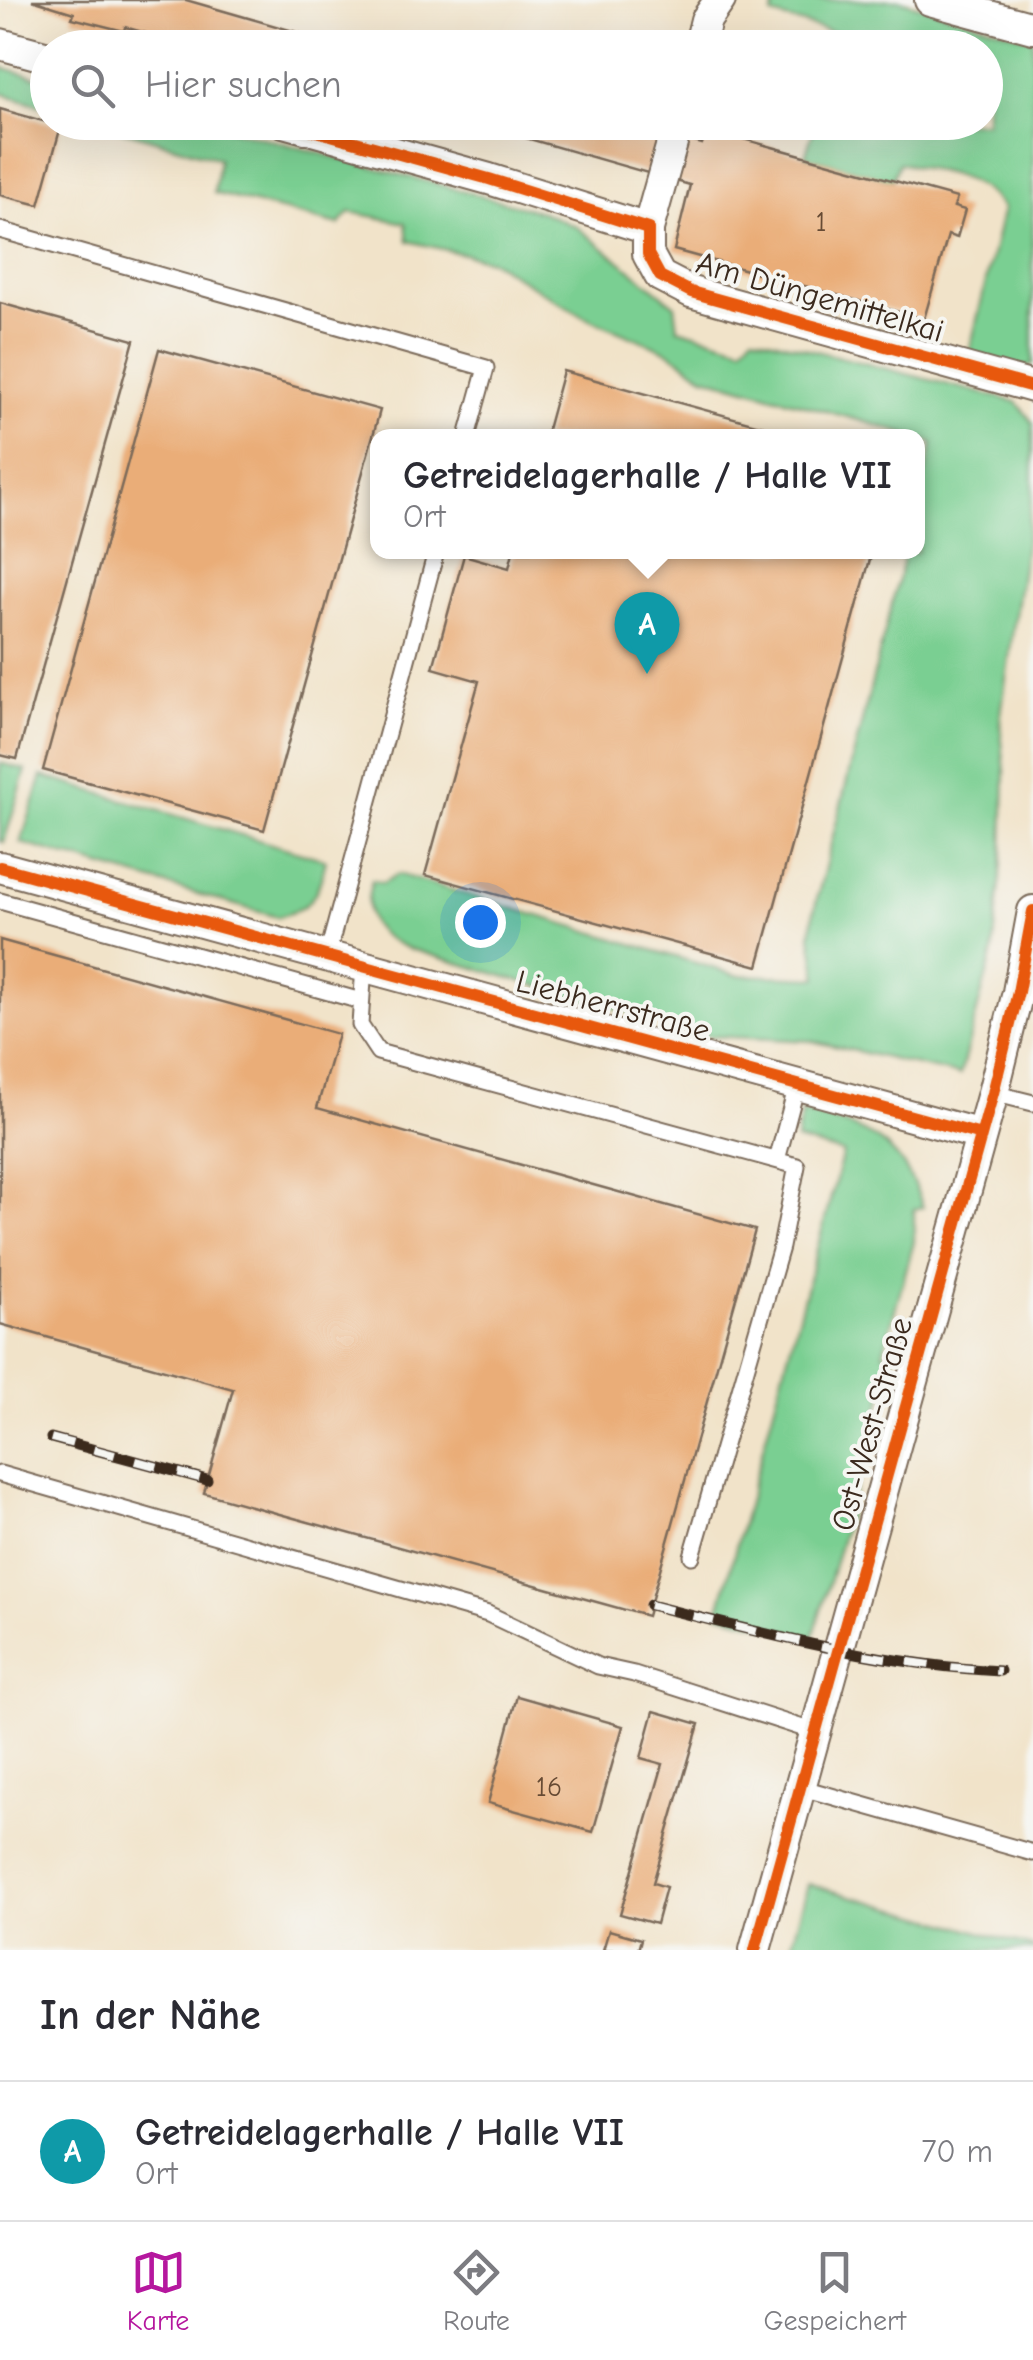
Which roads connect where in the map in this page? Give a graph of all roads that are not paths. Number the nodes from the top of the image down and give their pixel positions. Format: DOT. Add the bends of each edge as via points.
graph roads {
  1 [pos="720,0"];
  2 [pos="930,0"];
  3 [pos="1033,28"];
  4 [pos="704,30"];
  5 [pos="0,44"];
  6 [pos="30,52"];
  7 [pos="348,140"];
  8 [pos="673,140"];
  9 [pos="648,228"];
  10 [pos="0,230"];
  11 [pos="1033,387"];
  12 [pos="469,429"];
  13 [pos="434,559"];
  14 [pos="1,874"];
  15 [pos="0,901"];
  16 [pos="1033,910"];
  17 [pos="327,956"];
  18 [pos="364,966"];
  19 [pos="362,1001"];
  20 [pos="798,1085"];
  21 [pos="993,1093"];
  22 [pos="1033,1103"];
  23 [pos="981,1136"];
  24 [pos="777,1160"];
  25 [pos="0,1474"];
  26 [pos="692,1556"];
  27 [pos="815,1732"];
  28 [pos="799,1787"];
  29 [pos="1033,1853"];
  30 [pos="755,1950"];
  1 -- 4 [label="street"];
  2 -- 3 [label="street"];
  5 -- 6 [label="street"];
  7 -- 9 [label="street"];
  8 -- 9 [label="street, Am Düngemittelkai"];
  9 -- 11 [label="street, Am Düngemittelkai" via="648,254 660,276 690,292"];
  10 -- 12 [label="lane" via="486,368"];
  13 -- 17 [label="lane"];
  14 -- 17 [label="street, Liebherrstraße"];
  15 -- 19 [label="lane"];
  16 -- 21 [label="street, Ost-West-Straße"];
  17 -- 18 [label="street, Liebherrstraße"];
  18 -- 19 [label="lane"];
  18 -- 20 [label="street, Liebherrstraße"];
  19 -- 24 [label="lane" via="360,1024 378,1052"];
  20 -- 23 [label="street, Liebherrstraße"];
  20 -- 24 [label="lane"];
  21 -- 22 [label="lane"];
  21 -- 23 [label="street, Ost-West-Straße"];
  23 -- 27 [label="street, Ost-West-Straße"];
  24 -- 26 [label="lane" via="798,1166 781,1246"];
  25 -- 27 [label="lane" via="488,1614 598,1666"];
  27 -- 28 [label="street, Ost-West-Straße"];
  28 -- 29 [label="lane"];
  28 -- 30 [label="street, Ost-West-Straße"];
}
